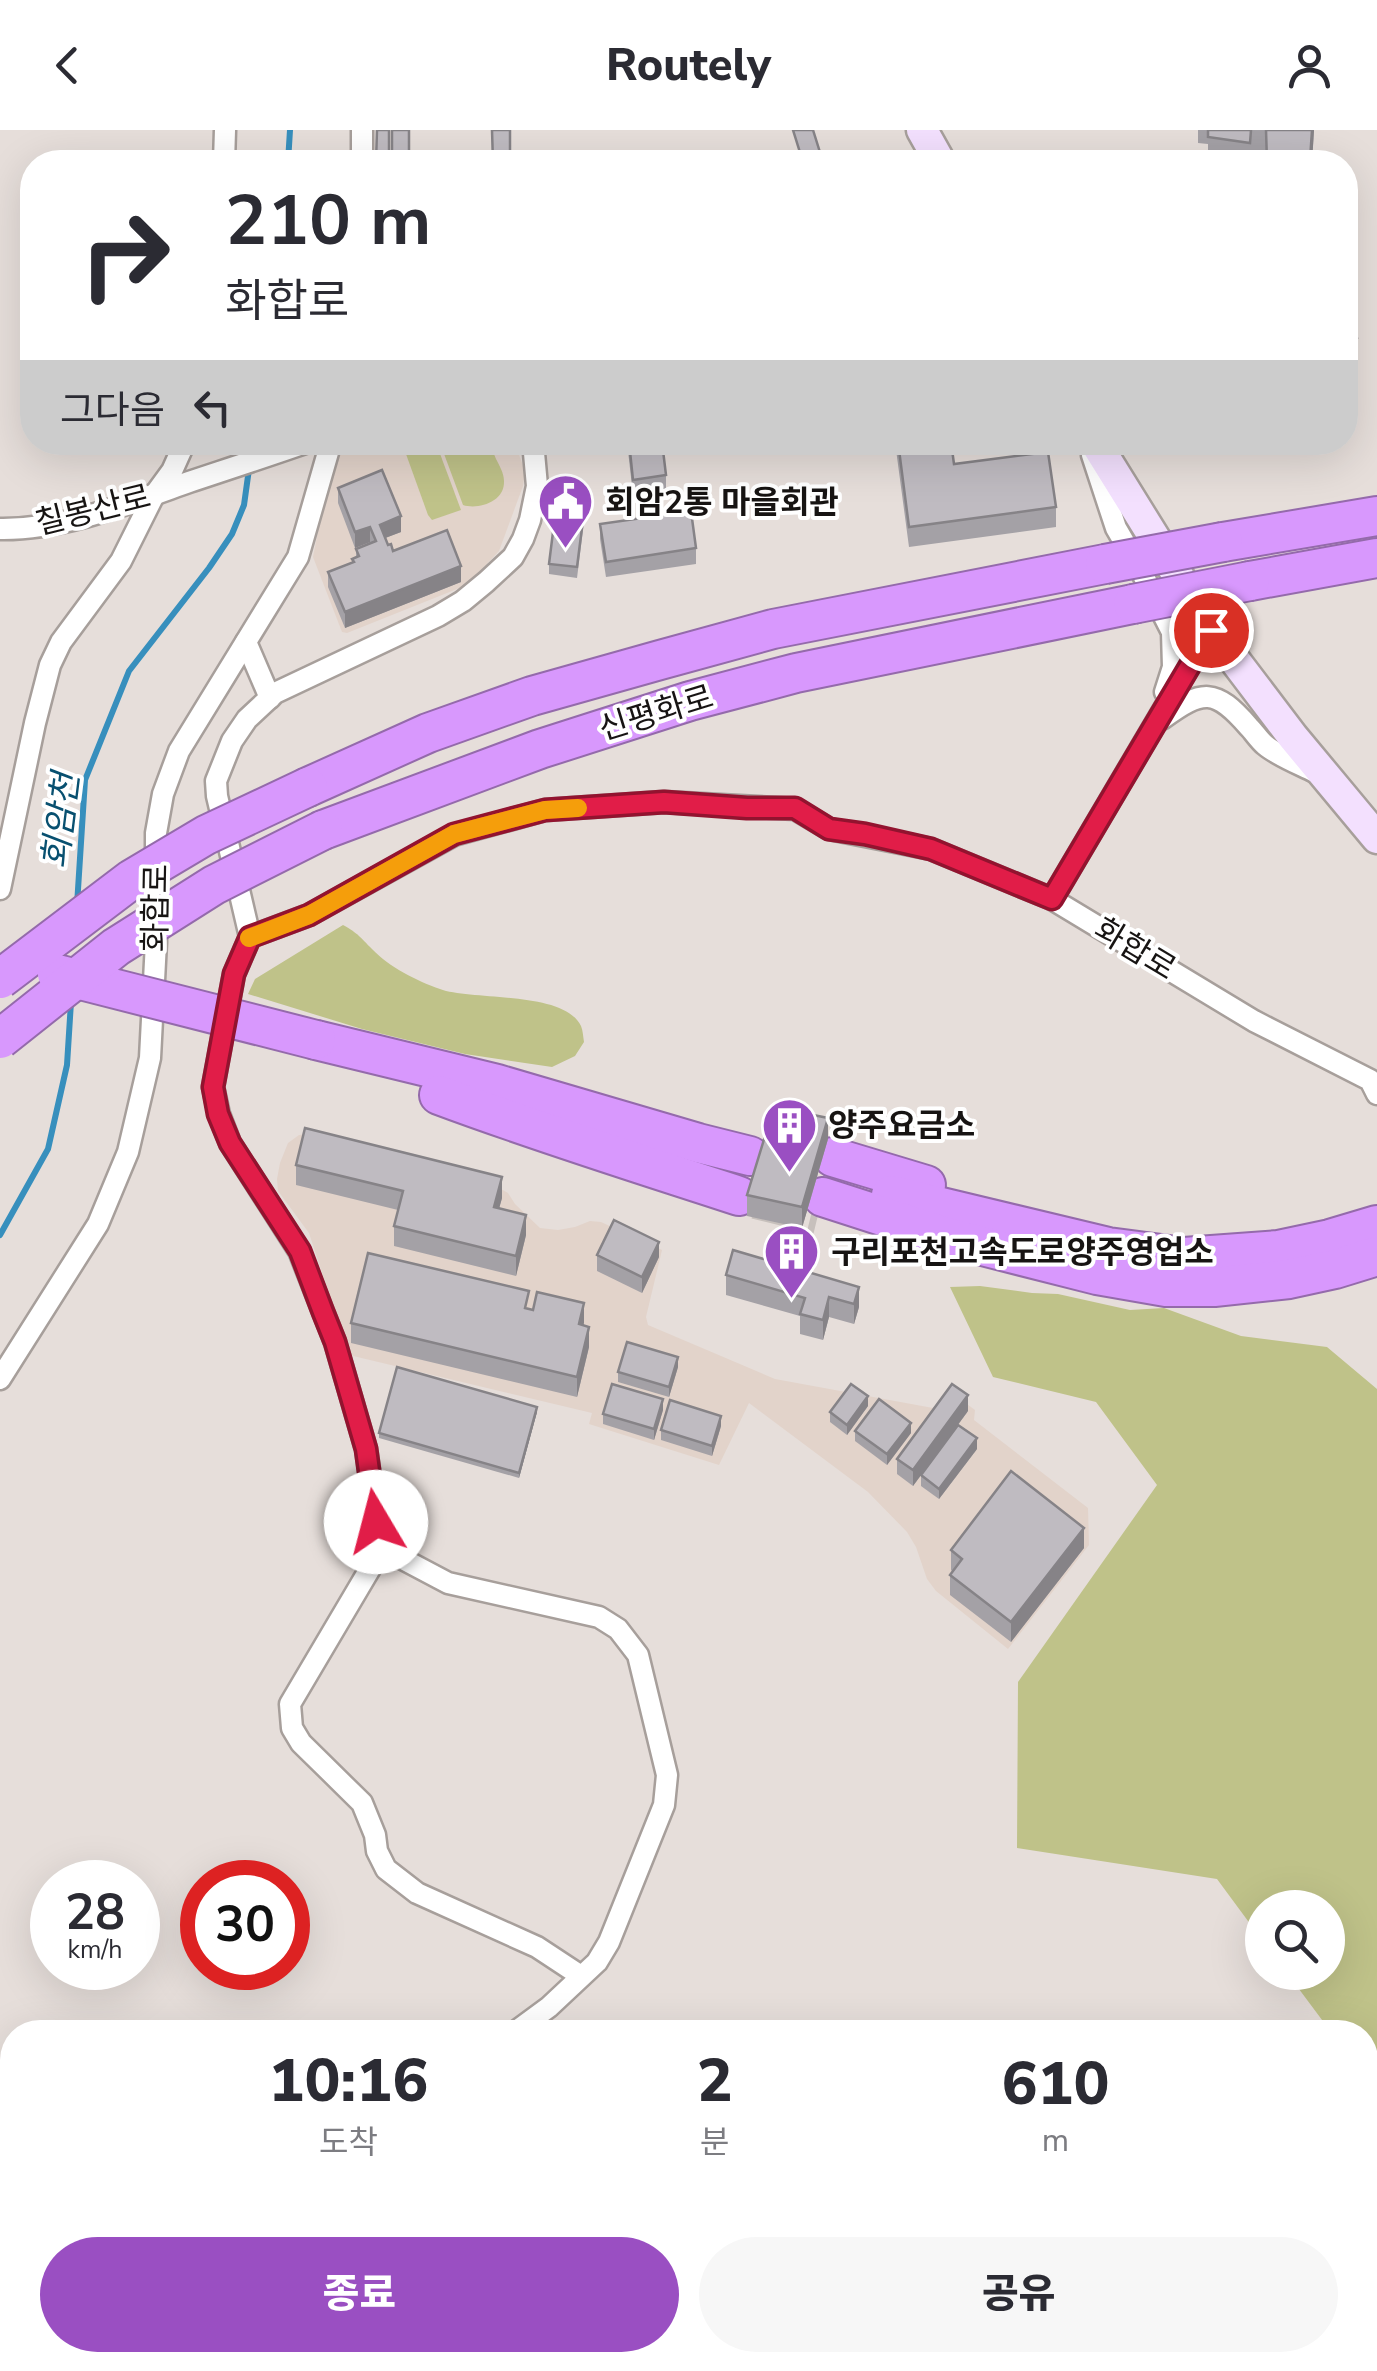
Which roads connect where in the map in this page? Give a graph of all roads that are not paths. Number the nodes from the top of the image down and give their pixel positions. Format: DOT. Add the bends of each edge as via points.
graph roads {
  1 [pos="179,455"];
  2 [pos="270,455"];
  3 [pos="328,455"];
  4 [pos="534,455"];
  5 [pos="1096,455"];
  6 [pos="1100,455"];
  7 [pos="153,497"];
  8 [pos="1377,498"];
  9 [pos="1377,516"];
  10 [pos="0,529"];
  11 [pos="1231,542"];
  12 [pos="1377,558"];
  13 [pos="1377,570"];
  14 [pos="1290,574"];
  15 [pos="1211,630"];
  16 [pos="246,642"];
  17 [pos="270,698"];
  18 [pos="1156,723"];
  19 [pos="1325,778"];
  20 [pos="1377,838"];
  21 [pos="0,888"];
  22 [pos="1052,899"];
  23 [pos="250,937"];
  24 [pos="1,978"];
  25 [pos="0,1039"];
  26 [pos="315,1052"];
  27 [pos="1377,1094"];
  28 [pos="1377,1225"];
  29 [pos="1377,1256"];
  30 [pos="0,1379"];
  31 [pos="378,1546"];
  32 [pos="581,1976"];
  33 [pos="531,2020"];
  1 -- 7 [label="street"];
  2 -- 7 [label="street, 칠봉산로"];
  3 -- 16 [label="street, 화합로" via="298,557"];
  4 -- 17 [label="street" via="530,520 513,556 486,582 438,616"];
  5 -- 18 [label="street" via="1116,528 1172,632 1173,667"];
  6 -- 15 [label="main road"];
  7 -- 10 [label="street, 칠봉산로" via="37,527"];
  7 -- 21 [label="street" via="121,561 50,666"];
  8 -- 11 [label="highway"];
  9 -- 11 [label="highway, 신평화로"];
  11 -- 24 [label="highway, 신평화로, bridge" via="773,629 532,696 428,733 206,836 132,879"];
  12 -- 14 [label="highway, 신평화로"];
  13 -- 14 [label="highway"];
  14 -- 25 [label="highway, 신평화로, bridge" via="796,673 540,750 323,830 214,885 116,947"];
  15 -- 18 [label="street"];
  15 -- 19 [label="main road"];
  16 -- 17 [label="street"];
  16 -- 30 [label="street, 화합로" via="179,751 162,794 150,1058 128,1152 98,1224"];
  17 -- 23 [label="street" via="232,741 216,780"];
  18 -- 19 [label="street" via="1183,703 1210,696 1233,709 1266,746"];
  18 -- 22 [label="street"];
  19 -- 20 [label="main road"];
  22 -- 23 [label="street, 화합로" via="931,849 829,829 795,808 664,802 545,810 454,834 309,915"];
  22 -- 27 [label="street, 화합로" via="1254,1021 1370,1080"];
  23 -- 31 [label="street" via="234,974 213,1087 218,1114 300,1251 335,1342 366,1449"];
  24 -- 26 [label="highway"];
  26 -- 26 [label="highway" via="497,1084 698,1143 750,1167 439,1096"];
  28 -- 29 [label="highway" via="1278,1250 1184,1256 1108,1247 871,1190 825,1186 947,1237 1166,1287 1302,1276"];
  31 -- 32 [label="street" via="290,1704 292,1728 362,1803 386,1869 417,1893 537,1948"];
  31 -- 32 [label="street" via="448,1583 599,1617 638,1656 667,1789 609,1942"];
  32 -- 33 [label="street"];
}
